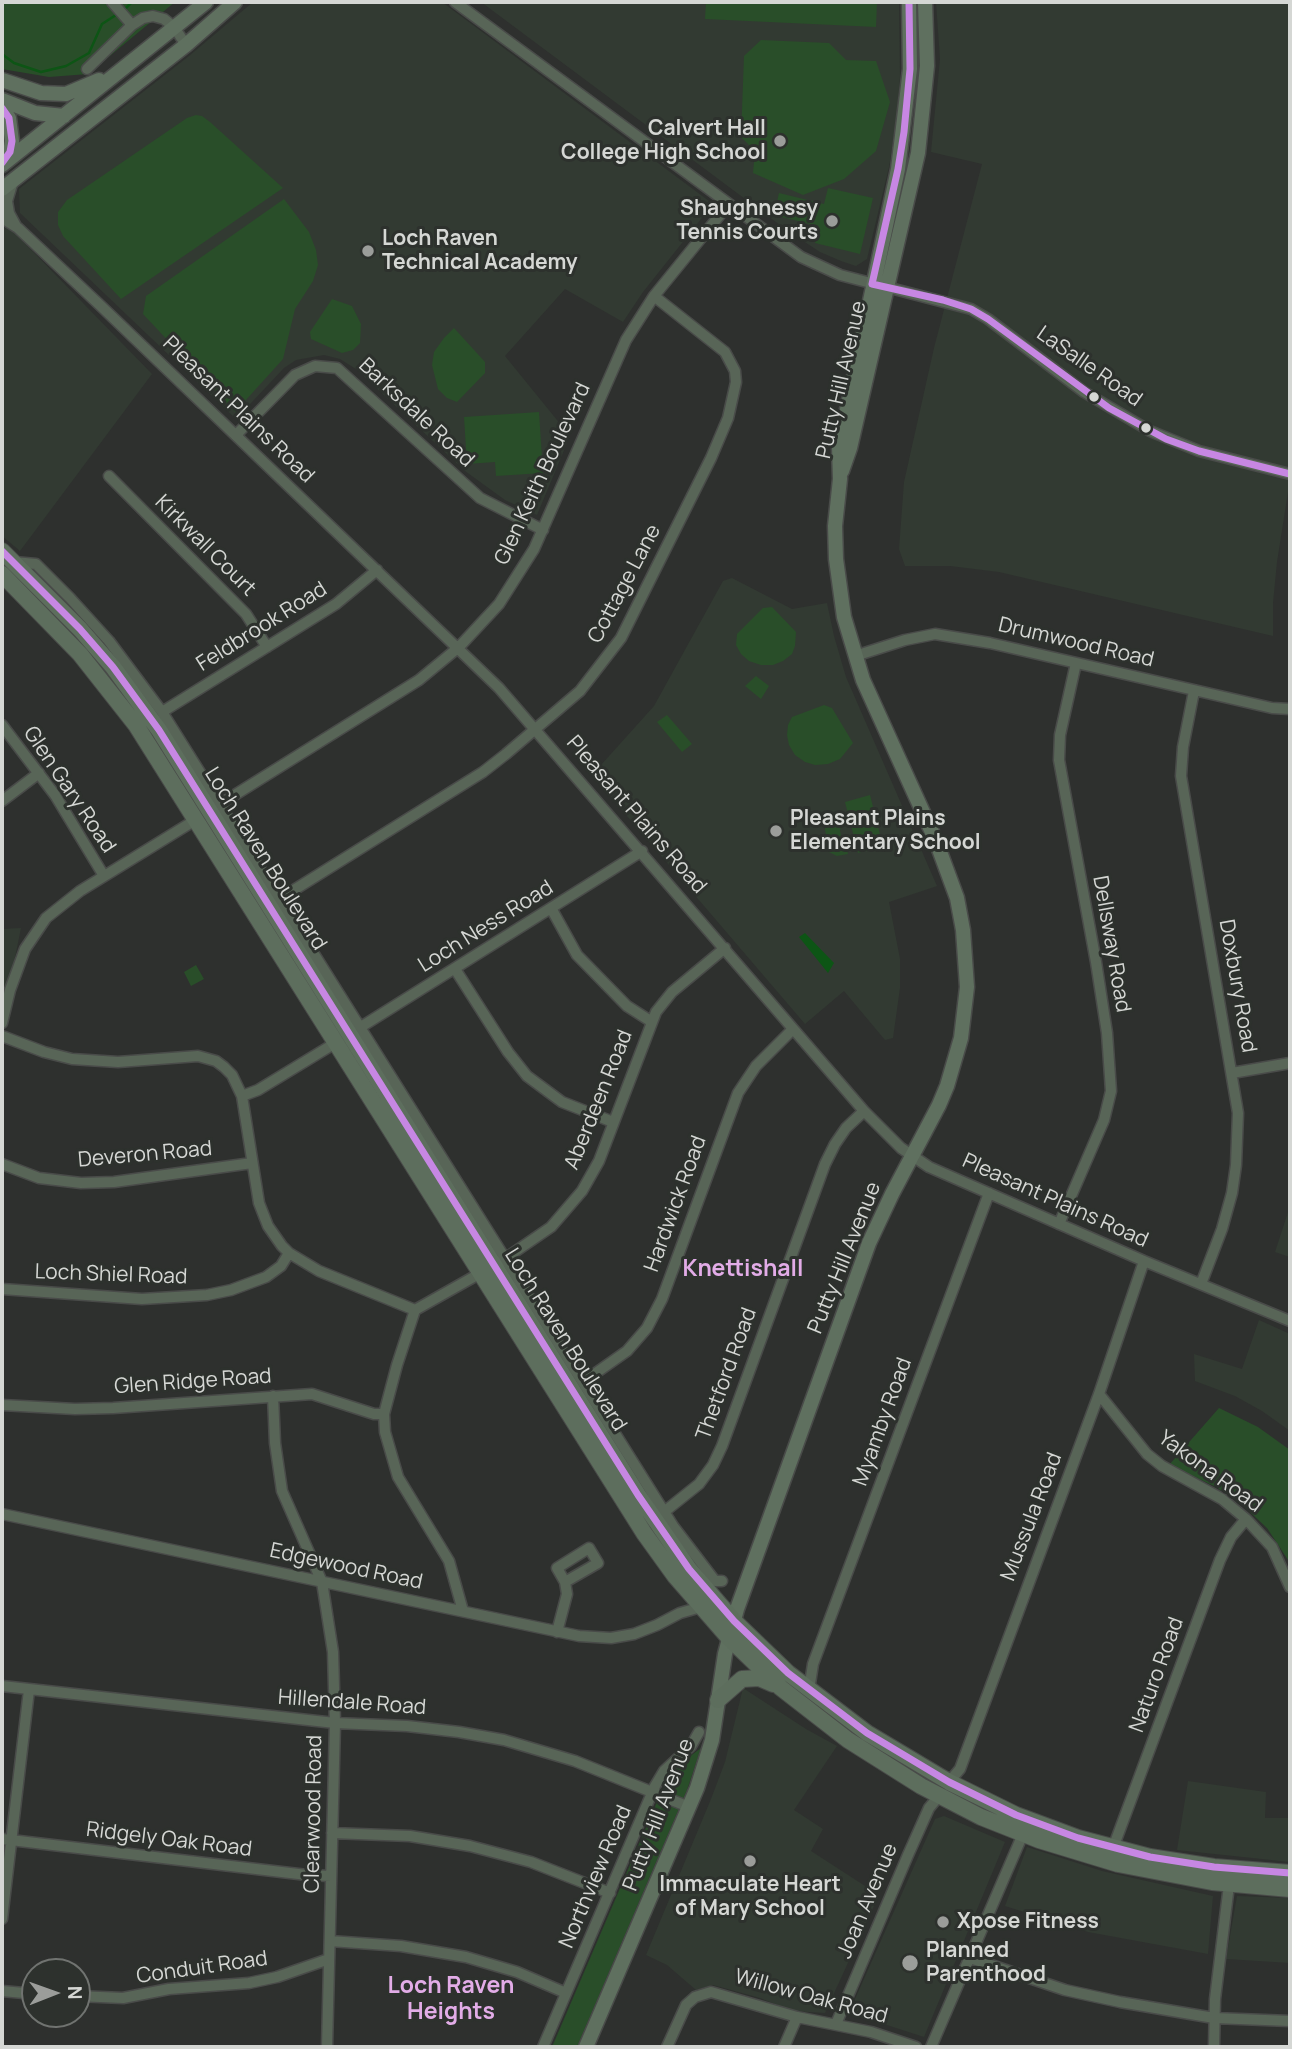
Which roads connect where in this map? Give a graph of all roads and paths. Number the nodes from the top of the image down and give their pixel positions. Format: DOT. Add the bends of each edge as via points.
graph roads {
  1 [pos="206,2"];
  2 [pos="235,2"];
  3 [pos="455,2"];
  4 [pos="909,2"];
  5 [pos="925,2"];
  6 [pos="118,8"];
  7 [pos="132,25"];
  8 [pos="174,27"];
  9 [pos="186,45"];
  10 [pos="133,62"];
  11 [pos="87,69"];
  12 [pos="2,80"];
  13 [pos="2,100"];
  14 [pos="2,108"];
  15 [pos="98,112"];
  16 [pos="62,117"];
  17 [pos="2,164"];
  18 [pos="7,184"];
  19 [pos="728,205"];
  20 [pos="2,218"];
  21 [pos="18,228"];
  22 [pos="879,285"];
  23 [pos="654,296"];
  24 [pos="236,435"];
  25 [pos="1290,474"];
  26 [pos="109,476"];
  27 [pos="543,530"];
  28 [pos="6,562"];
  29 [pos="377,570"];
  30 [pos="459,647"];
  31 [pos="267,648"];
  32 [pos="855,656"];
  33 [pos="1076,663"];
  34 [pos="1194,691"];
  35 [pos="1290,709"];
  36 [pos="162,712"];
  37 [pos="2,725"];
  38 [pos="536,730"];
  39 [pos="39,773"];
  40 [pos="2,801"];
  41 [pos="209,811"];
  42 [pos="642,851"];
  43 [pos="104,876"];
  44 [pos="281,898"];
  45 [pos="551,908"];
  46 [pos="725,947"];
  47 [pos="455,968"];
  48 [pos="652,1021"];
  49 [pos="2,1023"];
  50 [pos="793,1029"];
  51 [pos="349,1035"];
  52 [pos="2,1036"];
  53 [pos="1290,1063"];
  54 [pos="1232,1073"];
  55 [pos="242,1096"];
  56 [pos="864,1111"];
  57 [pos="613,1122"];
  58 [pos="912,1157"];
  59 [pos="252,1163"];
  60 [pos="2,1164"];
  61 [pos="989,1194"];
  62 [pos="1059,1224"];
  63 [pos="289,1253"];
  64 [pos="1144,1261"];
  65 [pos="493,1266"];
  66 [pos="1201,1284"];
  67 [pos="2,1289"];
  68 [pos="415,1310"];
  69 [pos="1290,1321"];
  70 [pos="583,1382"];
  71 [pos="1099,1394"];
  72 [pos="274,1396"];
  73 [pos="2,1405"];
  74 [pos="384,1414"];
  75 [pos="2,1514"];
  76 [pos="659,1515"];
  77 [pos="1246,1519"];
  78 [pos="722,1581"];
  79 [pos="322,1582"];
  80 [pos="565,1582"];
  81 [pos="1290,1587"];
  82 [pos="696,1601"];
  83 [pos="463,1611"];
  84 [pos="734,1621"];
  85 [pos="557,1632"];
  86 [pos="729,1638"];
  87 [pos="813,1664"];
  88 [pos="784,1681"];
  89 [pos="2,1686"];
  90 [pos="29,1690"];
  91 [pos="809,1690"];
  92 [pos="718,1700"];
  93 [pos="335,1723"];
  94 [pos="699,1732"];
  95 [pos="944,1789"];
  96 [pos="653,1792"];
  97 [pos="689,1807"];
  98 [pos="332,1833"];
  99 [pos="1023,1834"];
  100 [pos="7,1840"];
  101 [pos="1114,1848"];
  102 [pos="1290,1873"];
  103 [pos="331,1876"];
  104 [pos="1229,1885"];
  105 [pos="1290,1889"];
  106 [pos="610,1893"];
  107 [pos="2,1919"];
  108 [pos="330,1941"];
  109 [pos="970,1958"];
  110 [pos="329,1959"];
  111 [pos="2,1991"];
  112 [pos="21,1993"];
  113 [pos="566,1993"];
  114 [pos="91,1997"];
  115 [pos="797,2017"];
  116 [pos="1214,2018"];
  117 [pos="1290,2021"];
  118 [pos="836,2024"];
  119 [pos="327,2047"];
  120 [pos="543,2047"];
  121 [pos="586,2047"];
  122 [pos="667,2047"];
  123 [pos="784,2047"];
  124 [pos="916,2047"];
  125 [pos="932,2047"];
  126 [pos="1214,2047"];
  1 -- 8 [label="street"];
  2 -- 9 [label="street"];
  3 -- 19 [label="street, LaSalle Road"];
  4 -- 22 [label="street, Putty Hill Avenue" via="910,69 904,132"];
  5 -- 22 [label="street, Putty Hill Avenue" via="927,66 921,130 910,186"];
  6 -- 7 [label="street"];
  7 -- 8 [label="street" via="153,16"];
  7 -- 11 [label="street"];
  8 -- 9 [label="street"];
  8 -- 10 [label="street"];
  9 -- 15 [label="street"];
  10 -- 12 [label="street" via="66,94 41,93"];
  10 -- 16 [label="street"];
  13 -- 16 [label="street" via="35,113"];
  14 -- 17 [label="street" via="9,118 12,141"];
  15 -- 16 [label="street"];
  15 -- 18 [label="street"];
  16 -- 17 [label="street"];
  18 -- 21 [label="street, Pleasant Plains Road" via="9,213"];
  19 -- 22 [label="street, LaSalle Road" via="801,257 840,275"];
  19 -- 23 [label="street, Glen Keith Boulevard"];
  20 -- 21 [label="street, Pleasant Plains Road"];
  21 -- 24 [label="street, Pleasant Plains Road"];
  22 -- 25 [label="street, LaSalle Road" via="980,314 1101,403 1166,439"];
  22 -- 32 [label="street, Putty Hill Avenue" via="850,449 840,479 835,526 842,607"];
  23 -- 27 [label="street, Glen Keith Boulevard" via="612,368"];
  23 -- 38 [label="street, Cottage Lane" via="725,352 735,371 733,399 711,458 621,638 580,691"];
  24 -- 27 [label="street, Barksdale Road" via="295,374 315,366 337,368 480,498"];
  24 -- 29 [label="street, Pleasant Plains Road"];
  26 -- 31 [label="street, Kirkwall Court" via="241,609"];
  27 -- 30 [label="street, Glen Keith Boulevard" via="506,594"];
  28 -- 36 [label="street, Loch Raven Boulevard" via="36,565 53,581 108,641"];
  28 -- 41 [label="main road, Loch Raven Boulevard" via="64,611 113,667"];
  29 -- 30 [label="street, Pleasant Plains Road"];
  29 -- 31 [label="street, Feldbrook Road" via="337,604"];
  30 -- 38 [label="street, Pleasant Plains Road"];
  30 -- 41 [label="street, Glen Keith Boulevard" via="410,686"];
  31 -- 36 [label="street, Feldbrook Road"];
  32 -- 33 [label="street, Drumwood Road" via="934,634"];
  32 -- 58 [label="street, Putty Hill Avenue" via="943,857 963,930 967,987 961,1038 944,1093"];
  33 -- 34 [label="street, Drumwood Road"];
  33 -- 62 [label="street, Dellsway Road" via="1059,760 1096,962 1111,1090 1104,1120"];
  34 -- 35 [label="street, Drumwood Road"];
  34 -- 54 [label="street, Doxbury Road" via="1181,776"];
  36 -- 41 [label="street, Loch Raven Boulevard"];
  37 -- 39 [label="street, Glen Gary Road"];
  38 -- 42 [label="street, Pleasant Plains Road"];
  38 -- 44 [label="street, Cottage Lane" via="483,772"];
  39 -- 40 [label="street"];
  39 -- 43 [label="street, Glen Gary Road"];
  41 -- 43 [label="street, Glen Keith Boulevard"];
  41 -- 44 [label="street, Loch Raven Boulevard"];
  41 -- 51 [label="main road, Loch Raven Boulevard"];
  42 -- 45 [label="street, Loch Ness Road"];
  42 -- 46 [label="street, Pleasant Plains Road"];
  43 -- 49 [label="street, Glen Keith Boulevard" via="63,903 34,933 17,968"];
  44 -- 51 [label="street, Loch Raven Boulevard"];
  45 -- 47 [label="street, Loch Ness Road"];
  45 -- 48 [label="street" via="577,955 627,1006"];
  46 -- 48 [label="street, Aberdeen Road" via="673,992"];
  46 -- 50 [label="street, Pleasant Plains Road"];
  47 -- 51 [label="street, Loch Ness Road"];
  47 -- 57 [label="street" via="527,1076 562,1102"];
  48 -- 57 [label="street, Aberdeen Road"];
  50 -- 56 [label="street, Pleasant Plains Road"];
  50 -- 70 [label="street, Hardwick Road" via="756,1066 738,1093 662,1299 647,1328 626,1351"];
  51 -- 55 [label="street, Loch Ness Road"];
  51 -- 65 [label="main road, Loch Raven Boulevard"];
  51 -- 65 [label="street, Loch Raven Boulevard"];
  52 -- 55 [label="street" via="62,1057 99,1062 188,1055 207,1058 225,1067"];
  53 -- 54 [label="street"];
  54 -- 66 [label="street, Doxbury Road" via="1238,1113 1232,1193"];
  55 -- 59 [label="street"];
  56 -- 58 [label="street, Pleasant Plains Road"];
  56 -- 76 [label="street, Thetford Road" via="846,1128 825,1164 718,1455 699,1484"];
  57 -- 65 [label="street, Aberdeen Road" via="595,1169 573,1203 546,1232"];
  58 -- 61 [label="street, Pleasant Plains Road"];
  58 -- 84 [label="street, Putty Hill Avenue" via="869,1243"];
  59 -- 60 [label="street, Deveron Road" via="80,1183 39,1178"];
  59 -- 63 [label="street" via="263,1214"];
  61 -- 62 [label="street, Pleasant Plains Road"];
  61 -- 87 [label="street, Myamby Road"];
  62 -- 64 [label="street, Pleasant Plains Road"];
  63 -- 67 [label="street, Loch Shiel Road" via="266,1277 207,1295 142,1299"];
  63 -- 68 [label="street" via="318,1271"];
  64 -- 66 [label="street, Pleasant Plains Road"];
  64 -- 71 [label="street, Mussula Road"];
  65 -- 68 [label="street, Aberdeen Road"];
  65 -- 70 [label="street, Loch Raven Boulevard"];
  65 -- 76 [label="main road, Loch Raven Boulevard"];
  65 -- 82 [label="main road, Loch Raven Boulevard" via="644,1533"];
  66 -- 69 [label="street, Pleasant Plains Road"];
  68 -- 74 [label="street"];
  70 -- 76 [label="street, Loch Raven Boulevard"];
  71 -- 77 [label="street, Yakona Road" via="1147,1454 1222,1499"];
  71 -- 95 [label="street, Mussula Road" via="960,1769"];
  72 -- 73 [label="street, Glen Ridge Road" via="75,1409"];
  72 -- 74 [label="street, Glen Ridge Road" via="312,1394"];
  72 -- 79 [label="street, Clearwood Road" via="282,1491"];
  74 -- 83 [label="street" via="388,1449 398,1477 443,1547"];
  75 -- 79 [label="street, Edgewood Road"];
  76 -- 78 [label="street, Loch Raven Boulevard" via="715,1581"];
  76 -- 84 [label="main road, Loch Raven Boulevard" via="689,1569"];
  77 -- 81 [label="street, Yakona Road" via="1272,1548"];
  77 -- 101 [label="street, Naturo Road" via="1220,1560"];
  79 -- 83 [label="street, Edgewood Road"];
  79 -- 93 [label="street, Clearwood Road" via="333,1652"];
  80 -- 85 [label="street" via="567,1594"];
  82 -- 85 [label="street, Edgewood Road" via="647,1630 623,1636 598,1638"];
  82 -- 86 [label="main road, Loch Raven Boulevard"];
  83 -- 85 [label="street, Edgewood Road"];
  84 -- 86 [label="street, Putty Hill Avenue"];
  84 -- 88 [label="main road, Loch Raven Boulevard"];
  86 -- 88 [label="main road, Loch Raven Boulevard"];
  86 -- 92 [label="street, Putty Hill Avenue"];
  87 -- 88 [label="street"];
  87 -- 91 [label="street, Myamby Road"];
  88 -- 91 [label="main road, Loch Raven Boulevard"];
  88 -- 92 [label="main road" via="747,1677"];
  88 -- 95 [label="main road, Loch Raven Boulevard" via="848,1740"];
  89 -- 90 [label="street, Hillendale Road"];
  90 -- 93 [label="street, Hillendale Road"];
  90 -- 100 [label="street"];
  91 -- 95 [label="main road, Loch Raven Boulevard"];
  92 -- 97 [label="street, Putty Hill Avenue" via="708,1755"];
  93 -- 96 [label="street, Hillendale Road" via="436,1728 504,1740 575,1761"];
  93 -- 98 [label="street, Clearwood Road"];
  94 -- 96 [label="street, Northview Road" via="664,1771"];
  95 -- 99 [label="main road, Loch Raven Boulevard"];
  95 -- 101 [label="main road, Loch Raven Boulevard"];
  95 -- 118 [label="street, Joan Avenue" via="929,1808"];
  96 -- 97 [label="street, Hillendale Road"];
  96 -- 106 [label="street, Northview Road"];
  97 -- 121 [label="street, Putty Hill Avenue"];
  98 -- 103 [label="street, Clearwood Road"];
  98 -- 106 [label="street" via="410,1836 470,1846 531,1862"];
  99 -- 104 [label="main road, Loch Raven Boulevard" via="1118,1864"];
  99 -- 109 [label="street"];
  100 -- 103 [label="street, Ridgely Oak Road"];
  100 -- 107 [label="street"];
  101 -- 102 [label="main road, Loch Raven Boulevard" via="1195,1865"];
  103 -- 108 [label="street, Clearwood Road"];
  104 -- 105 [label="main road, Loch Raven Boulevard"];
  104 -- 116 [label="street"];
  106 -- 113 [label="street, Northview Road"];
  108 -- 110 [label="street, Clearwood Road"];
  108 -- 113 [label="street" via="466,1957"];
  109 -- 116 [label="street" via="1065,1990"];
  109 -- 125 [label="street"];
  110 -- 114 [label="street, Conduit Road" via="267,1980 123,1998"];
  110 -- 119 [label="street, Clearwood Road"];
  111 -- 112 [label="street"];
  113 -- 120 [label="street, Northview Road"];
  115 -- 118 [label="street, Willow Oak Road"];
  115 -- 122 [label="street, Willow Oak Road" via="716,1993 695,1997 682,2012"];
  115 -- 123 [label="street"];
  116 -- 117 [label="street"];
  116 -- 126 [label="street"];
  118 -- 124 [label="street, Willow Oak Road"];
}
